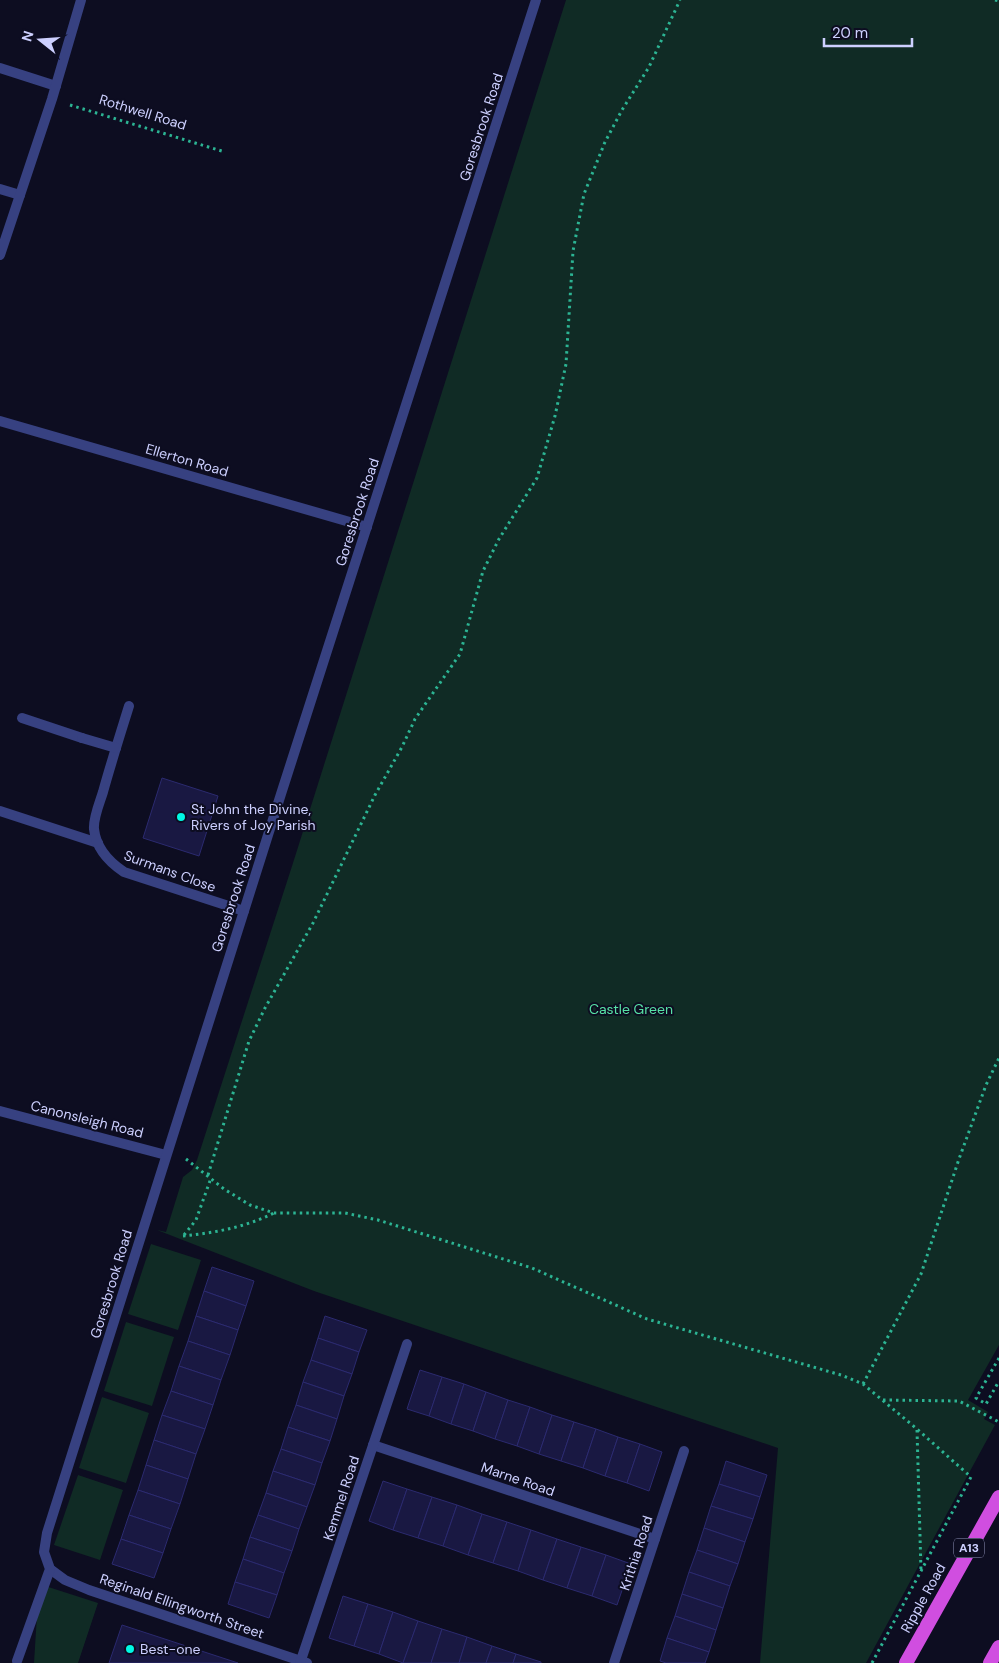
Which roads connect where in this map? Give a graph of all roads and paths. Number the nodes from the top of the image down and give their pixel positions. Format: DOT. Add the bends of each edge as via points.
graph roads {
  1 [pos="81,0"];
  2 [pos="536,0"];
  3 [pos="680,0"];
  4 [pos="994,0"];
  5 [pos="999,2"];
  6 [pos="0,68"];
  7 [pos="56,86"];
  8 [pos="52,99"];
  9 [pos="225,152"];
  10 [pos="0,189"];
  11 [pos="20,196"];
  12 [pos="0,255"];
  13 [pos="0,421"];
  14 [pos="367,527"];
  15 [pos="129,706"];
  16 [pos="22,718"];
  17 [pos="116,748"];
  18 [pos="0,811"];
  19 [pos="98,843"];
  20 [pos="244,911"];
  21 [pos="999,1058"];
  22 [pos="0,1111"];
  23 [pos="167,1153"];
  24 [pos="210,1176"];
  25 [pos="274,1213"];
  26 [pos="407,1344"];
  27 [pos="999,1358"];
  28 [pos="999,1381"];
  29 [pos="863,1384"];
  30 [pos="882,1400"];
  31 [pos="999,1422"];
  32 [pos="918,1429"];
  33 [pos="373,1444"];
  34 [pos="684,1451"];
  35 [pos="999,1497"];
  36 [pos="655,1539"];
  37 [pos="50,1569"];
  38 [pos="921,1572"];
  39 [pos="999,1647"];
  40 [pos="17,1661"];
  41 [pos="303,1662"];
  42 [pos="614,1663"];
  43 [pos="872,1663"];
  44 [pos="906,1663"];
  45 [pos="990,1663"];
  1 -- 7 [label="street"];
  2 -- 14 [label="street, Goresbrook Road"];
  3 -- 24 [label="path" via="649,67 605,142 584,194 572,250 566,364 537,478 483,570 460,654 415,719 313,923 249,1041"];
  4 -- 5 [label="path"];
  6 -- 7 [label="street"];
  7 -- 8 [label="street"];
  8 -- 9 [label="path, Rothwell Road"];
  8 -- 11 [label="street"];
  10 -- 11 [label="street"];
  11 -- 12 [label="street"];
  13 -- 14 [label="street, Ellerton Road"];
  14 -- 20 [label="street, Goresbrook Road"];
  15 -- 17 [label="street"];
  16 -- 17 [label="street"];
  17 -- 19 [label="street" via="94,828"];
  18 -- 19 [label="street"];
  19 -- 20 [label="street, Surmans Close" via="105,857 124,872"];
  20 -- 23 [label="street, Goresbrook Road"];
  21 -- 29 [label="path" via="962,1149 921,1274"];
  22 -- 23 [label="street, Canonsleigh Road"];
  23 -- 24 [label="path" via="184,1157"];
  23 -- 37 [label="street, Goresbrook Road" via="47,1533 44,1552"];
  24 -- 25 [label="path" via="250,1205"];
  24 -- 25 [label="path" via="196,1220 183,1236 214,1233"];
  25 -- 29 [label="path" via="346,1213 378,1220 532,1268 647,1319"];
  26 -- 33 [label="street, Kemmel Road"];
  27 -- 28 [label="path" via="976,1398 986,1404"];
  29 -- 30 [label="path"];
  30 -- 31 [label="path" via="960,1401"];
  30 -- 32 [label="path"];
  32 -- 38 [label="path"];
  32 -- 38 [label="path" via="971,1477"];
  33 -- 36 [label="street, Marne Road"];
  33 -- 41 [label="street, Kemmel Road"];
  34 -- 36 [label="street, Krithia Road"];
  35 -- 44 [label="highway, Ripple Road / A13"];
  36 -- 42 [label="street, Krithia Road"];
  37 -- 40 [label="street"];
  37 -- 41 [label="street, Reginald Ellingworth Street" via="65,1580 89,1590"];
  38 -- 43 [label="path"];
  39 -- 45 [label="highway"];
}
